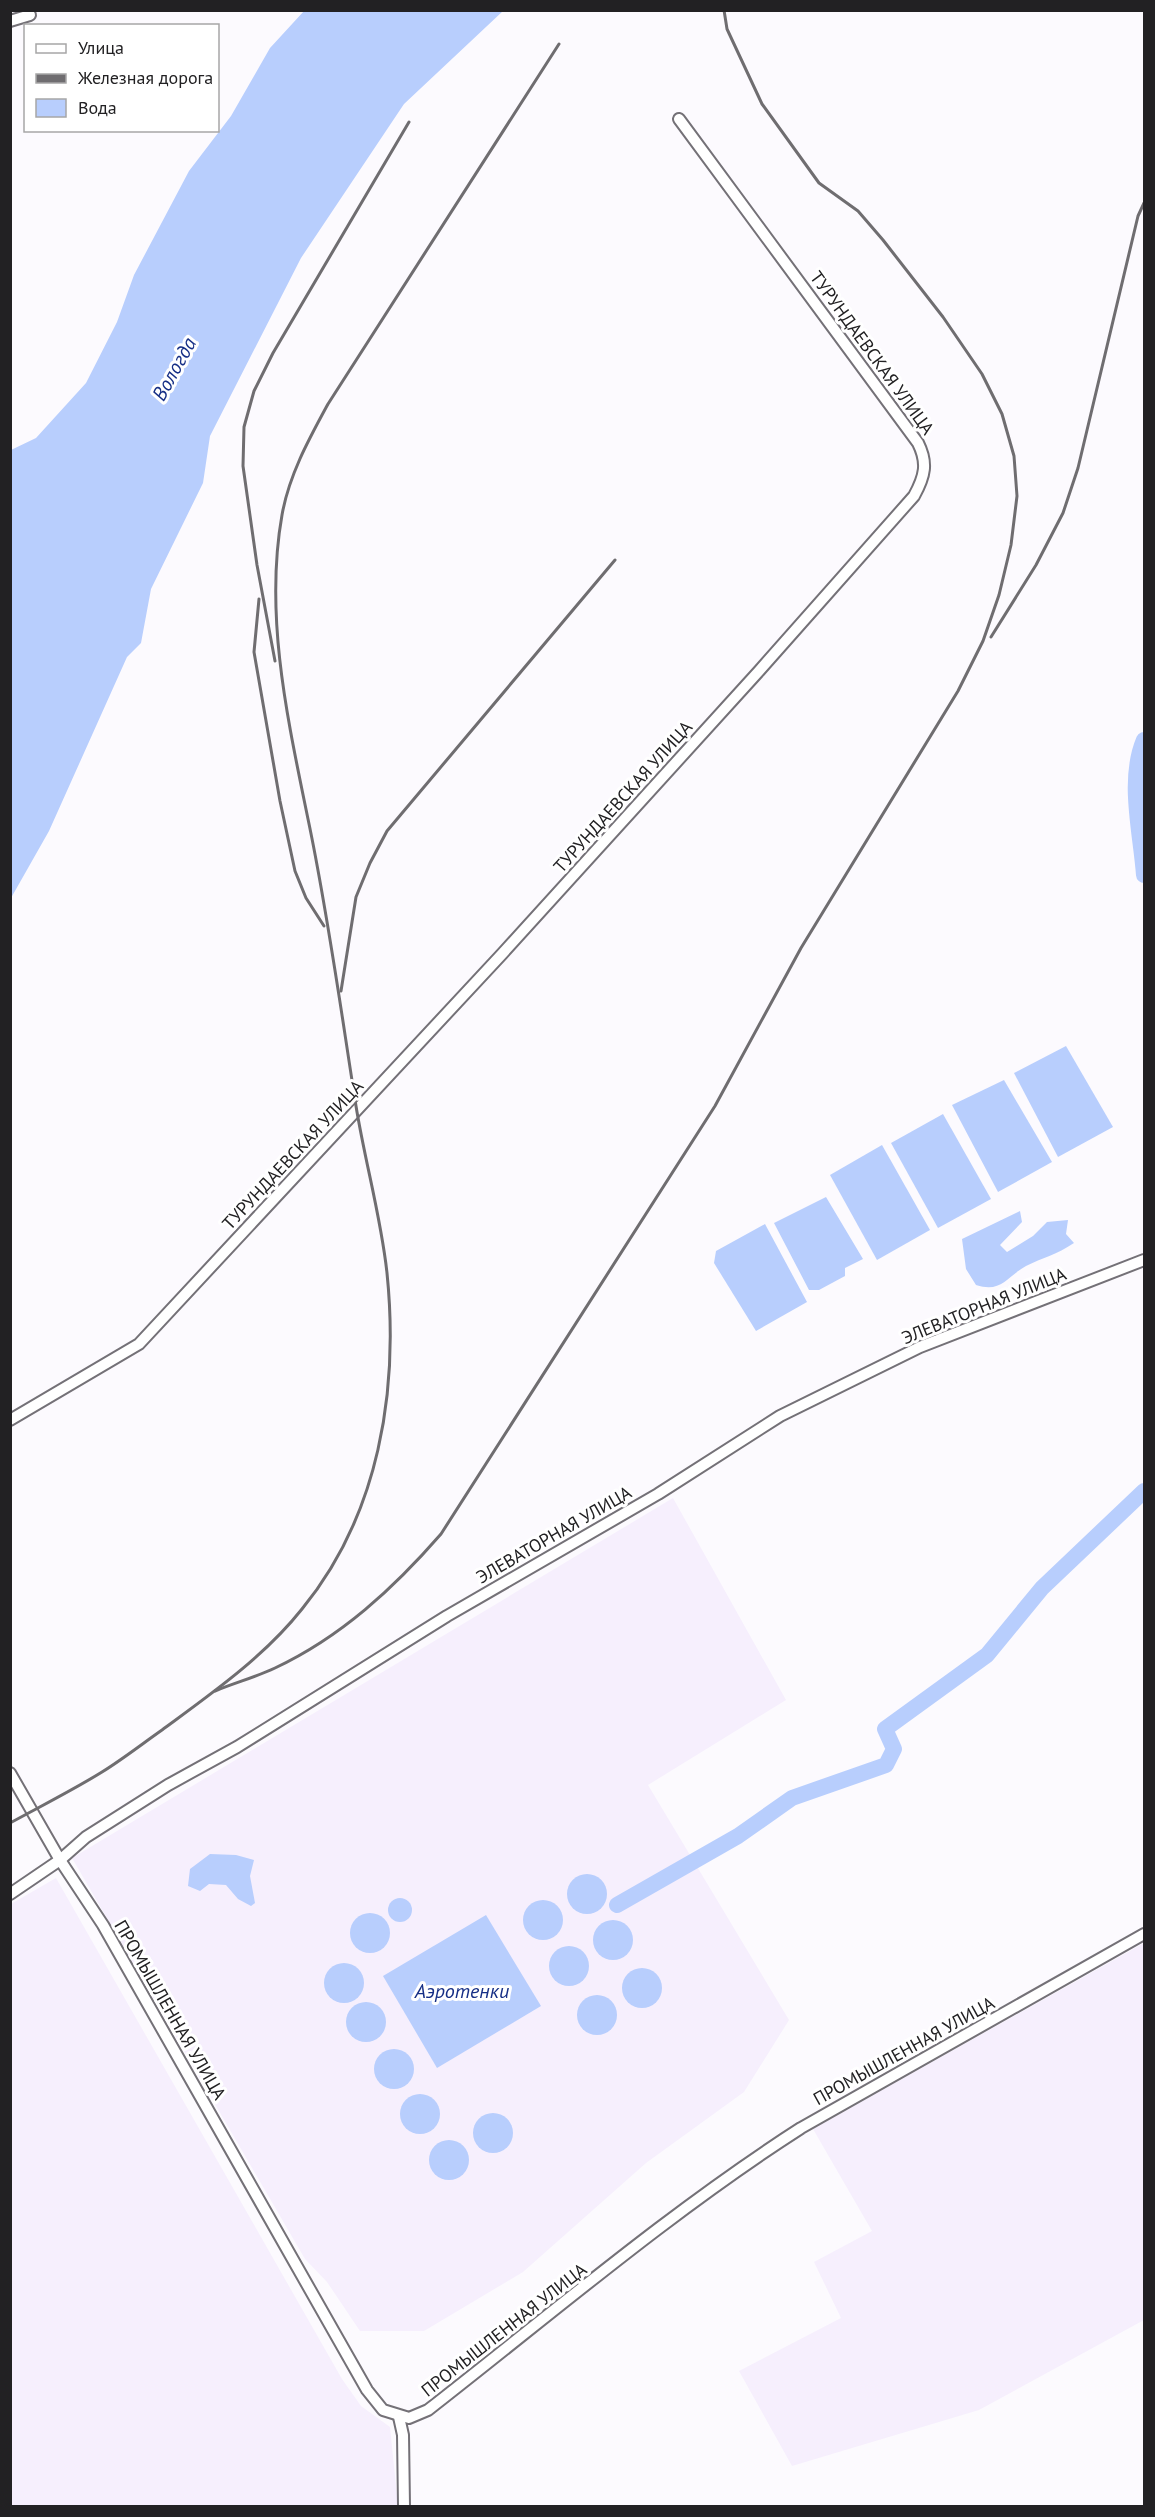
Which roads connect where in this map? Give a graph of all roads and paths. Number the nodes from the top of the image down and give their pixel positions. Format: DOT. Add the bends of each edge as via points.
graph roads {
  1 [pos="30,15"];
  2 [pos="10,21"];
  3 [pos="679,118"];
  4 [pos="1144,1260"];
  5 [pos="10,1420"];
  6 [pos="10,1773"];
  7 [pos="60,1860"];
  8 [pos="10,1894"];
  9 [pos="1144,1934"];
  10 [pos="399,2417"];
  11 [pos="404,2506"];
  1 -- 2 [label="street"];
  3 -- 5 [label="street, ТУРУНДАЕВСКАЯ УЛИЦА" via="918,443 925,458 924,478 914,496 759,672 139,1344"];
  4 -- 7 [label="street, ЭЛЕВАТОРНАЯ УЛИЦА" via="920,1347 780,1416 658,1494 168,1785 86,1837"];
  6 -- 7 [label="street, ПРОМЫШЛЕННАЯ УЛИЦА"];
  7 -- 8 [label="street, ЭЛЕВАТОРНАЯ УЛИЦА"];
  7 -- 10 [label="street, ПРОМЫШЛЕННАЯ УЛИЦА" via="102,1925 367,2390 383,2410"];
  9 -- 10 [label="street, ПРОМЫШЛЕННАЯ УЛИЦА" via="763,2153 428,2410 409,2418"];
  10 -- 11 [label="street"];
}
